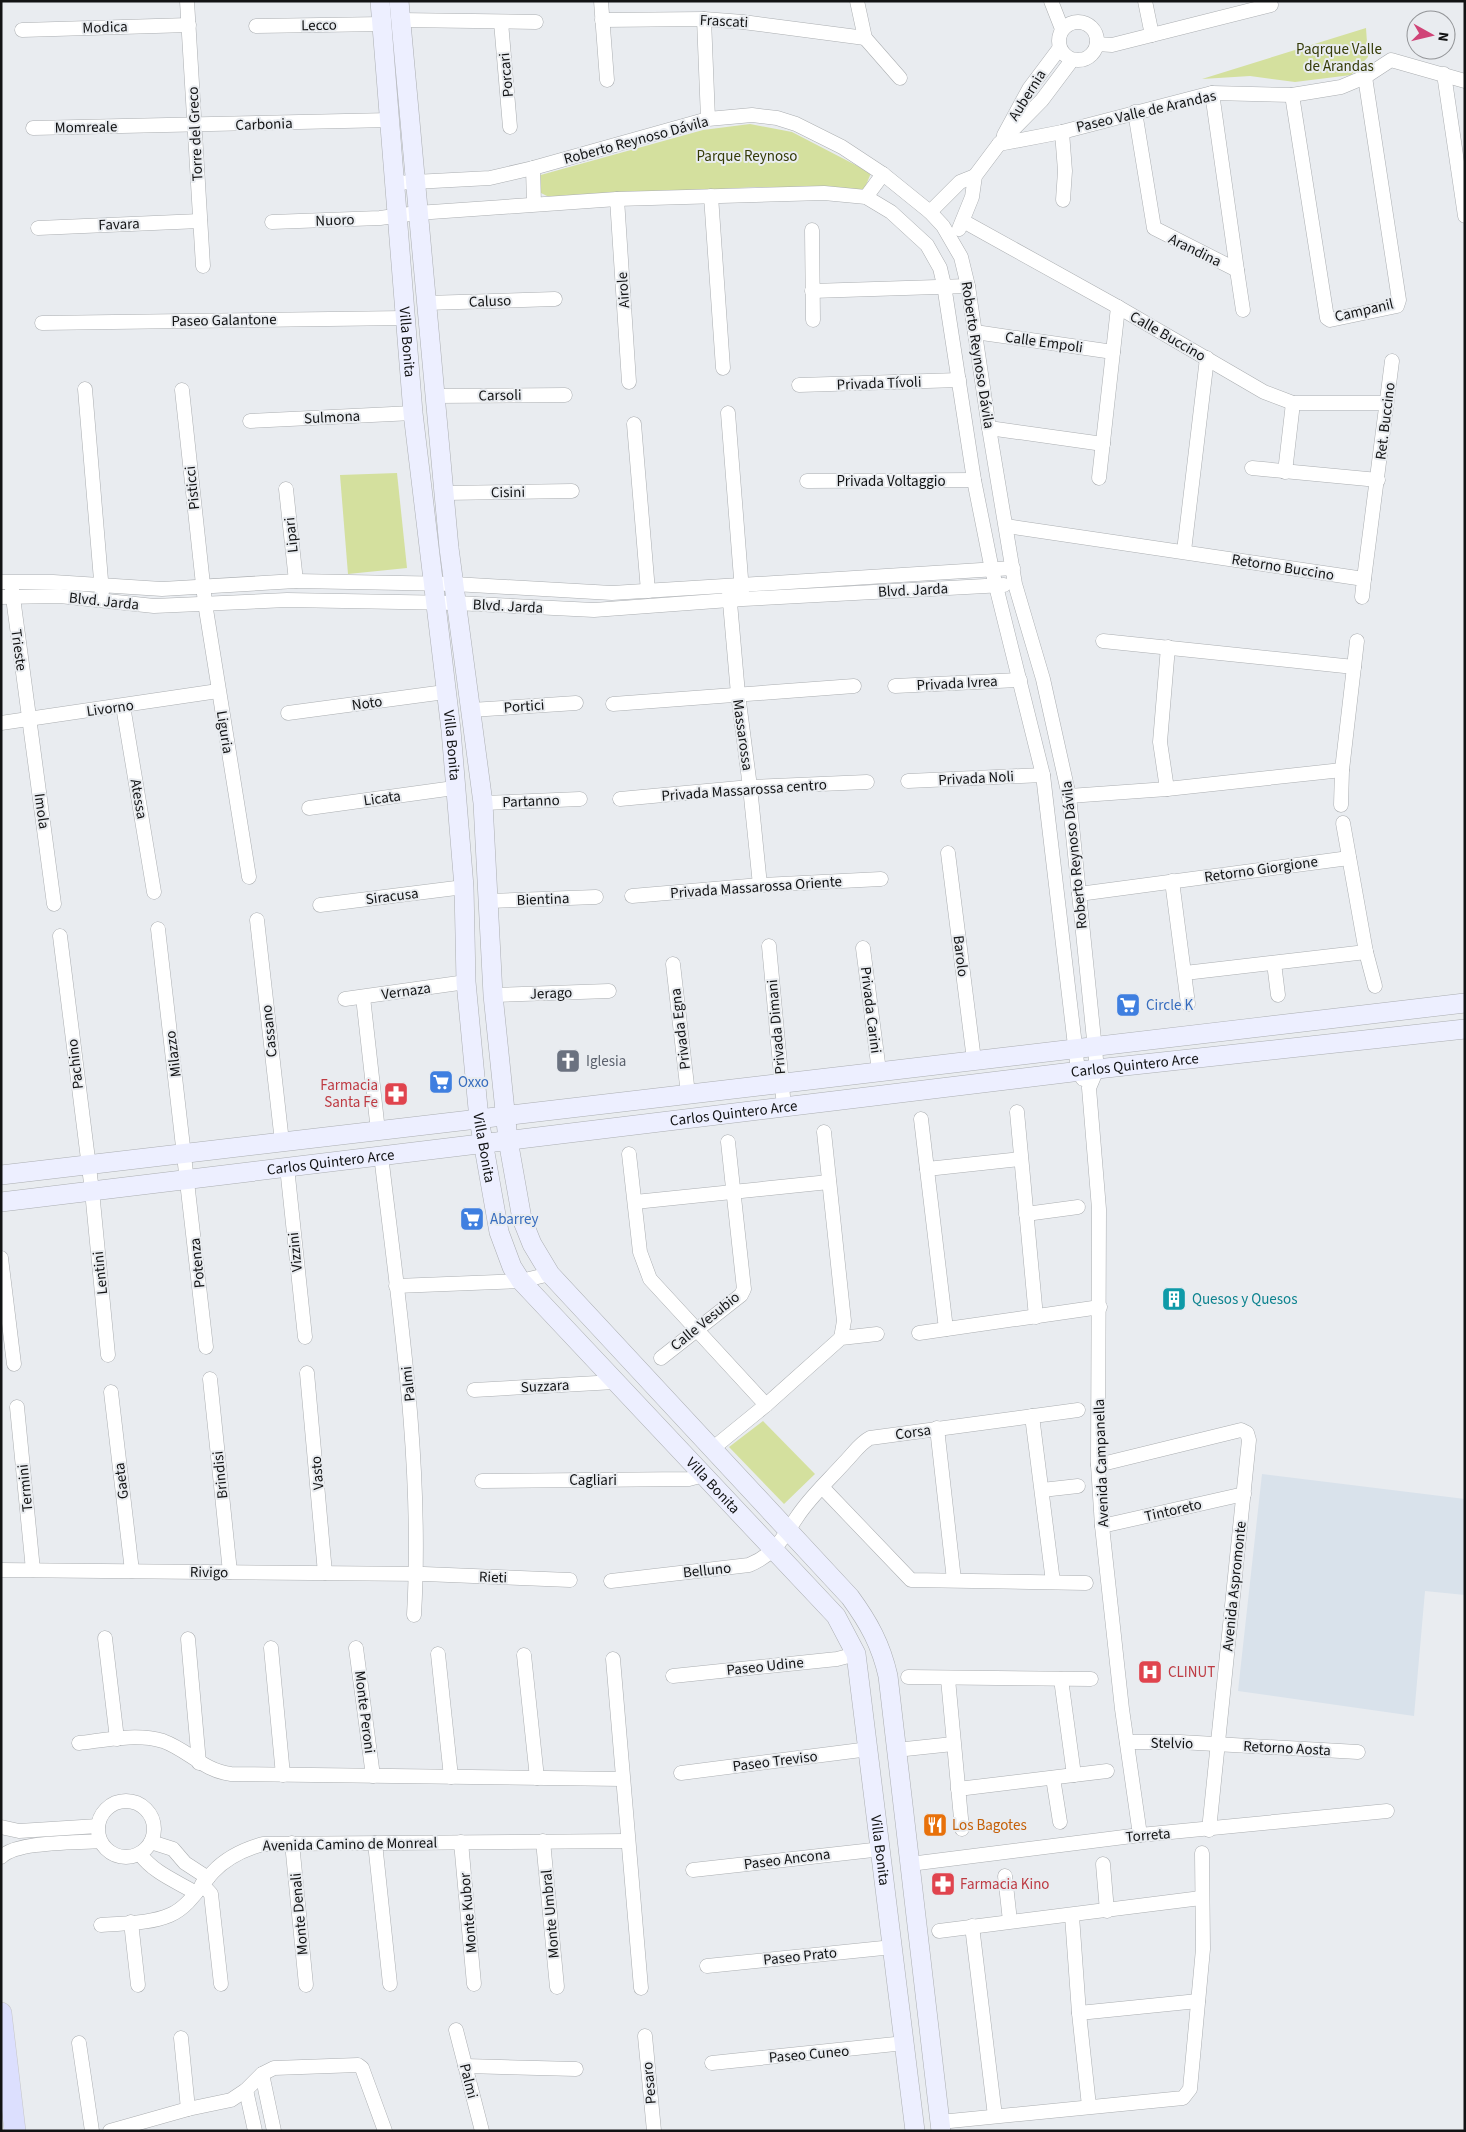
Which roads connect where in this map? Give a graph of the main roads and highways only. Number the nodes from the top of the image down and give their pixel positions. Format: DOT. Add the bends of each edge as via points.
graph roads {
  1 [pos="1,2013"];
  2 [pos="15,2131"];
  1 -- 2 [label="main road"];
}
